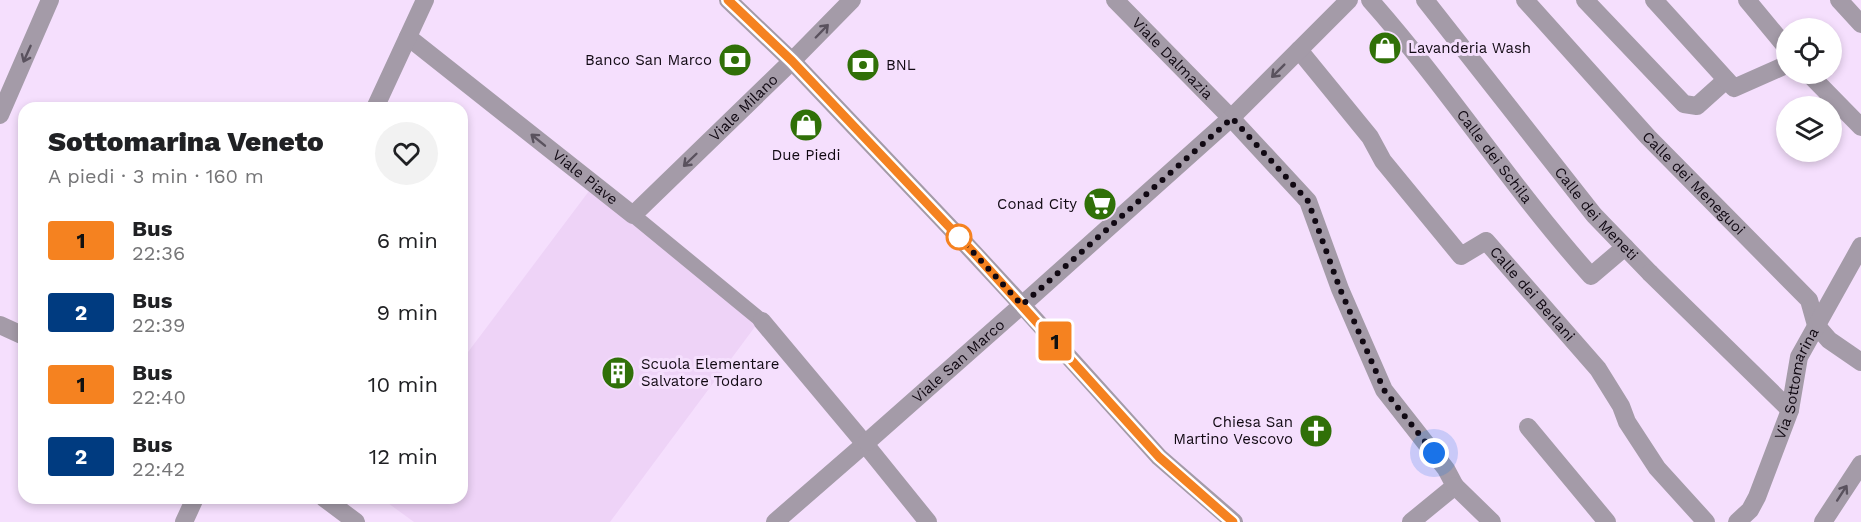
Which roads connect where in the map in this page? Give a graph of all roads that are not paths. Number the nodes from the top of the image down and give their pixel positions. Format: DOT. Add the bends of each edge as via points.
graph roads {
  1 [pos="50,0"];
  2 [pos="425,0"];
  3 [pos="728,0"];
  4 [pos="852,0"];
  5 [pos="1115,0"];
  6 [pos="1349,0"];
  7 [pos="1370,0"];
  8 [pos="1425,0"];
  9 [pos="1525,0"];
  10 [pos="1585,0"];
  11 [pos="1654,0"];
  12 [pos="1747,0"];
  13 [pos="1839,0"];
  14 [pos="1861,24"];
  15 [pos="1776,35"];
  16 [pos="408,37"];
  17 [pos="1299,50"];
  18 [pos="792,61"];
  19 [pos="1776,69"];
  20 [pos="1726,80"];
  21 [pos="1819,84"];
  22 [pos="378,102"];
  23 [pos="0,115"];
  24 [pos="1232,118"];
  25 [pos="1861,127"];
  26 [pos="633,215"];
  27 [pos="1861,246"];
  28 [pos="1625,247"];
  29 [pos="1022,305"];
  30 [pos="762,321"];
  31 [pos="0,325"];
  32 [pos="1816,325"];
  33 [pos="18,333"];
  34 [pos="1861,362"];
  35 [pos="1790,410"];
  36 [pos="1528,427"];
  37 [pos="866,443"];
  38 [pos="1861,464"];
  39 [pos="1455,486"];
  40 [pos="192,504"];
  41 [pos="332,504"];
  42 [pos="184,522"];
  43 [pos="356,522"];
  44 [pos="775,522"];
  45 [pos="928,522"];
  46 [pos="1234,522"];
  47 [pos="1411,522"];
  48 [pos="1492,522"];
  49 [pos="1607,522"];
  50 [pos="1706,522"];
  51 [pos="1737,522"];
  52 [pos="1823,522"];
  1 -- 23 [label="street, one-way"];
  2 -- 16 [label="street"];
  3 -- 18 [label="street"];
  18 -- 4 [label="street, Viale Milano, one-way"];
  5 -- 24 [label="street, Viale Dalmazia"];
  6 -- 17 [label="street, Viale San Marco"];
  7 -- 28 [label="street, Calle dei Schila" via="1555,236 1591,276"];
  8 -- 28 [label="street, Calle dei Meneti" via="1594,215"];
  9 -- 32 [label="street, Calle dei Meneguoi" via="1648,137 1809,300"];
  10 -- 20 [label="street" via="1684,104 1697,106"];
  11 -- 20 [label="street"];
  12 -- 15 [label="street"];
  13 -- 14 [label="street"];
  16 -- 22 [label="street"];
  26 -- 16 [label="street, Viale Piave, one-way"];
  17 -- 24 [label="street, Viale San Marco, one-way"];
  17 -- 50 [label="street, Calle dei Berlani" via="1461,256 1486,241 1598,369 1657,468"];
  18 -- 26 [label="street, Viale Milano, one-way"];
  18 -- 29 [label="street"];
  19 -- 20 [label="street" via="1734,88"];
  21 -- 25 [label="street"];
  24 -- 29 [label="street, Viale San Marco"];
  24 -- 39 [label="street, Viale Dalmazia" via="1308,201 1340,289 1384,390"];
  26 -- 30 [label="lane, Viale Piave"];
  27 -- 32 [label="street, Via Sottomarina"];
  28 -- 35 [label="street, Calle dei Meneti"];
  29 -- 37 [label="street, Viale San Marco"];
  29 -- 46 [label="street" via="1159,457"];
  30 -- 37 [label="street"];
  31 -- 33 [label="street"];
  32 -- 34 [label="street, Calle dei Meneguoi" via="1829,340"];
  32 -- 35 [label="street, Via Sottomarina" via="1799,357"];
  35 -- 51 [label="street, Via Sottomarina" via="1758,497"];
  36 -- 49 [label="street"];
  37 -- 44 [label="street, Viale San Marco"];
  37 -- 45 [label="street"];
  52 -- 38 [label="street, one-way"];
  39 -- 47 [label="street"];
  39 -- 48 [label="street, Viale Dalmazia"];
  40 -- 42 [label="street"];
  41 -- 43 [label="street"];
}
